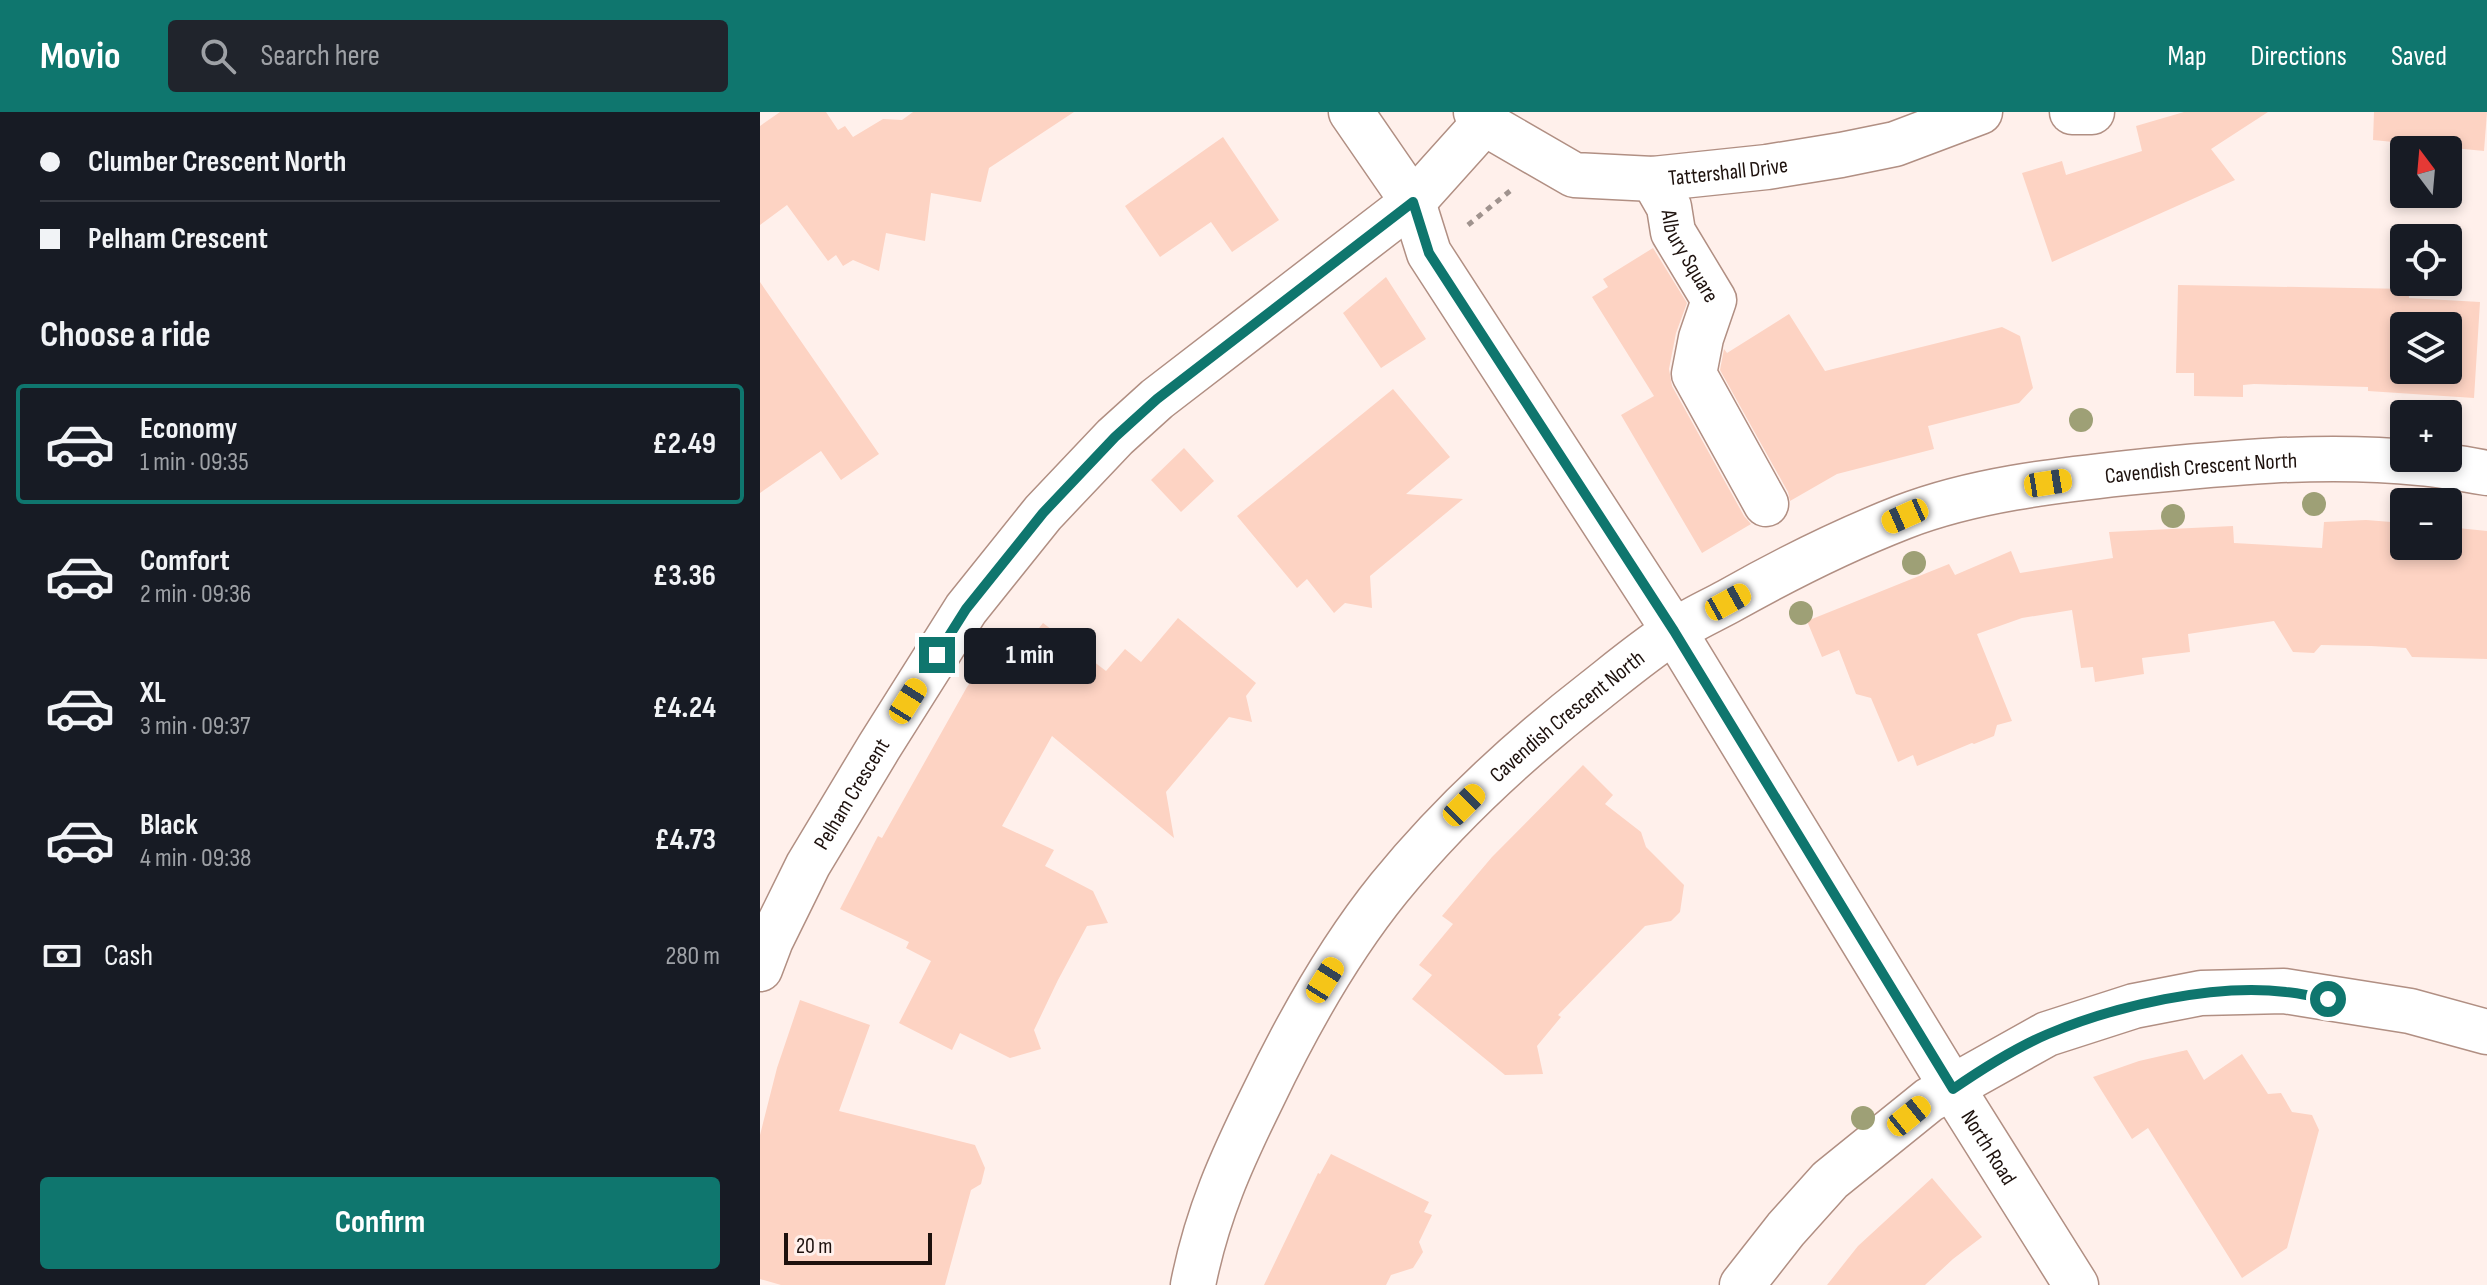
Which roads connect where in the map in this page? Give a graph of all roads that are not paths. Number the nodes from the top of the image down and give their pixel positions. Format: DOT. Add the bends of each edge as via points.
graph roads {
  1 [pos="1351,112"];
  2 [pos="1980,112"];
  3 [pos="2072,112"];
  4 [pos="2092,112"];
  5 [pos="1482,116"];
  6 [pos="1653,179"];
  7 [pos="1413,202"];
  8 [pos="2487,473"];
  9 [pos="1766,504"];
  10 [pos="1674,631"];
  11 [pos="760,969"];
  12 [pos="2487,1032"];
  13 [pos="1953,1089"];
  14 [pos="1193,1285"];
  15 [pos="1742,1285"];
  16 [pos="2076,1285"];
  1 -- 7 [label="street, North Road"];
  2 -- 6 [label="street, Tattershall Drive" via="1895,144 1767,167"];
  3 -- 4 [label="street"];
  5 -- 6 [label="street, Tattershall Drive" via="1574,175"];
  5 -- 7 [label="street, Tattershall Drive"];
  6 -- 9 [label="street, Albury Square" via="1669,207 1673,232 1714,300 1694,374"];
  7 -- 10 [label="street, North Road" via="1429,253"];
  7 -- 11 [label="street, Pelham Crescent" via="1157,399 1043,513 966,609 879,747 808,865"];
  8 -- 10 [label="street, Cavendish Crescent North" via="2406,462 2284,460 2092,476 1991,492 1905,516"];
  10 -- 13 [label="street, North Road"];
  10 -- 14 [label="street, Cavendish Crescent North" via="1506,764 1388,889 1298,1023 1229,1166 1203,1237"];
  12 -- 13 [label="street" via="2410,1011 2284,991 2201,993 2134,1006 2047,1034"];
  13 -- 15 [label="street" via="1929,1100 1830,1180"];
  13 -- 16 [label="street, North Road"];
}
